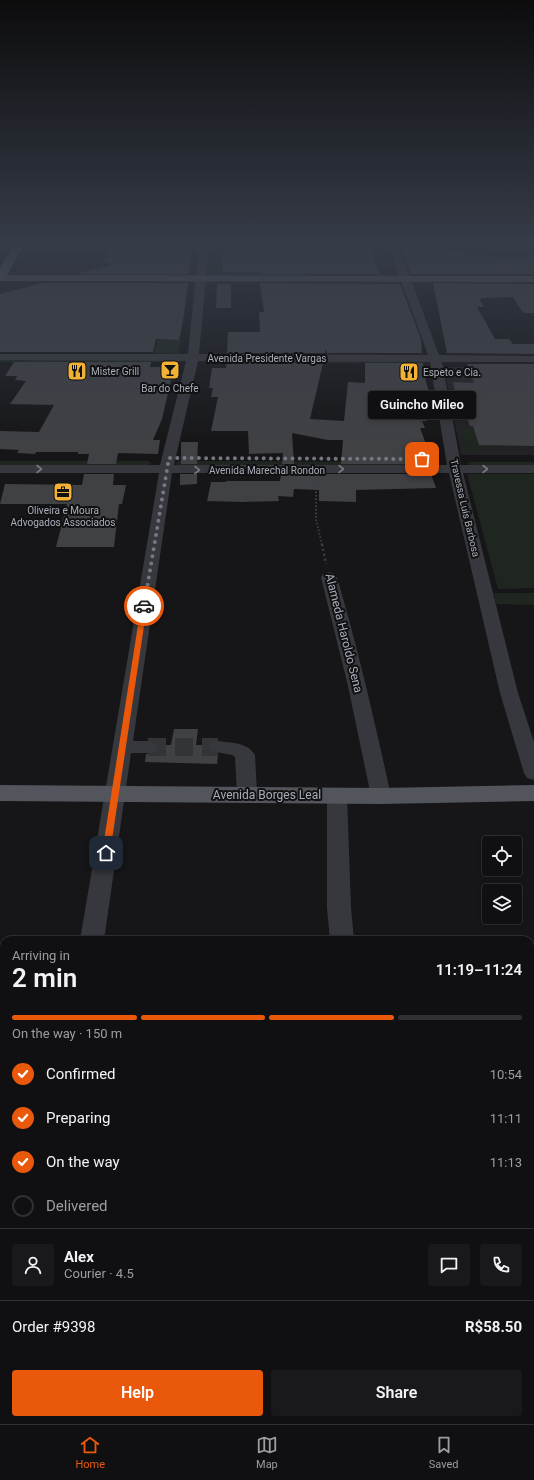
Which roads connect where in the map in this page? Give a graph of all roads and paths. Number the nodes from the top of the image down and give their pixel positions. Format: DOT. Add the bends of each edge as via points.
graph roads {
  1 [pos="198,311"];
  2 [pos="418,311"];
  3 [pos="0,357"];
  4 [pos="534,359"];
  5 [pos="192,361"];
  6 [pos="436,362"];
  7 [pos="0,364"];
  8 [pos="534,366"];
  9 [pos="0,458"];
  10 [pos="534,459"];
  11 [pos="167,464"];
  12 [pos="454,464"];
  13 [pos="0,469"];
  14 [pos="317,469"];
  15 [pos="534,470"];
  16 [pos="329,577"];
  17 [pos="122,747"];
  18 [pos="148,747"];
  19 [pos="218,747"];
  20 [pos="534,773"];
  21 [pos="0,793"];
  22 [pos="534,793"];
  23 [pos="115,794"];
  24 [pos="247,795"];
  25 [pos="337,796"];
  26 [pos="381,796"];
  27 [pos="93,936"];
  28 [pos="342,936"];
  1 -- 5 [label="street"];
  2 -- 6 [label="street, Travessa Luís Barbosa"];
  3 -- 5 [label="street, Avenida Presidente Vargas"];
  4 -- 6 [label="street, Avenida Presidente Vargas"];
  5 -- 6 [label="street, Avenida Presidente Vargas"];
  5 -- 7 [label="street, Avenida Presidente Vargas"];
  5 -- 11 [label="street"];
  6 -- 8 [label="street, Avenida Presidente Vargas"];
  6 -- 12 [label="street, Travessa Luís Barbosa"];
  9 -- 11 [label="street, Avenida Marechal Rondon"];
  10 -- 12 [label="street, Avenida Marechal Rondon"];
  11 -- 12 [label="street, Avenida Marechal Rondon"];
  13 -- 11 [label="street, Avenida Marechal Rondon, one-way"];
  11 -- 14 [label="street, Avenida Marechal Rondon, one-way"];
  11 -- 17 [label="street"];
  14 -- 12 [label="street, Avenida Marechal Rondon, one-way"];
  12 -- 15 [label="street, Avenida Marechal Rondon, one-way"];
  12 -- 20 [label="street, Travessa Luís Barbosa" via="509,693"];
  14 -- 16 [label="path, Alameda Haroldo Sena" via="316,519"];
  16 -- 26 [label="street, Alameda Haroldo Sena" via="360,696"];
  17 -- 18 [label="street"];
  17 -- 23 [label="street"];
  19 -- 24 [label="street" via="238,750 245,754"];
  21 -- 23 [label="main road, Avenida Borges Leal"];
  22 -- 26 [label="main road, Avenida Borges Leal"];
  23 -- 24 [label="main road, Avenida Borges Leal"];
  23 -- 27 [label="street"];
  24 -- 25 [label="main road, Avenida Borges Leal"];
  25 -- 26 [label="main road, Avenida Borges Leal"];
  25 -- 28 [label="street"];
}
